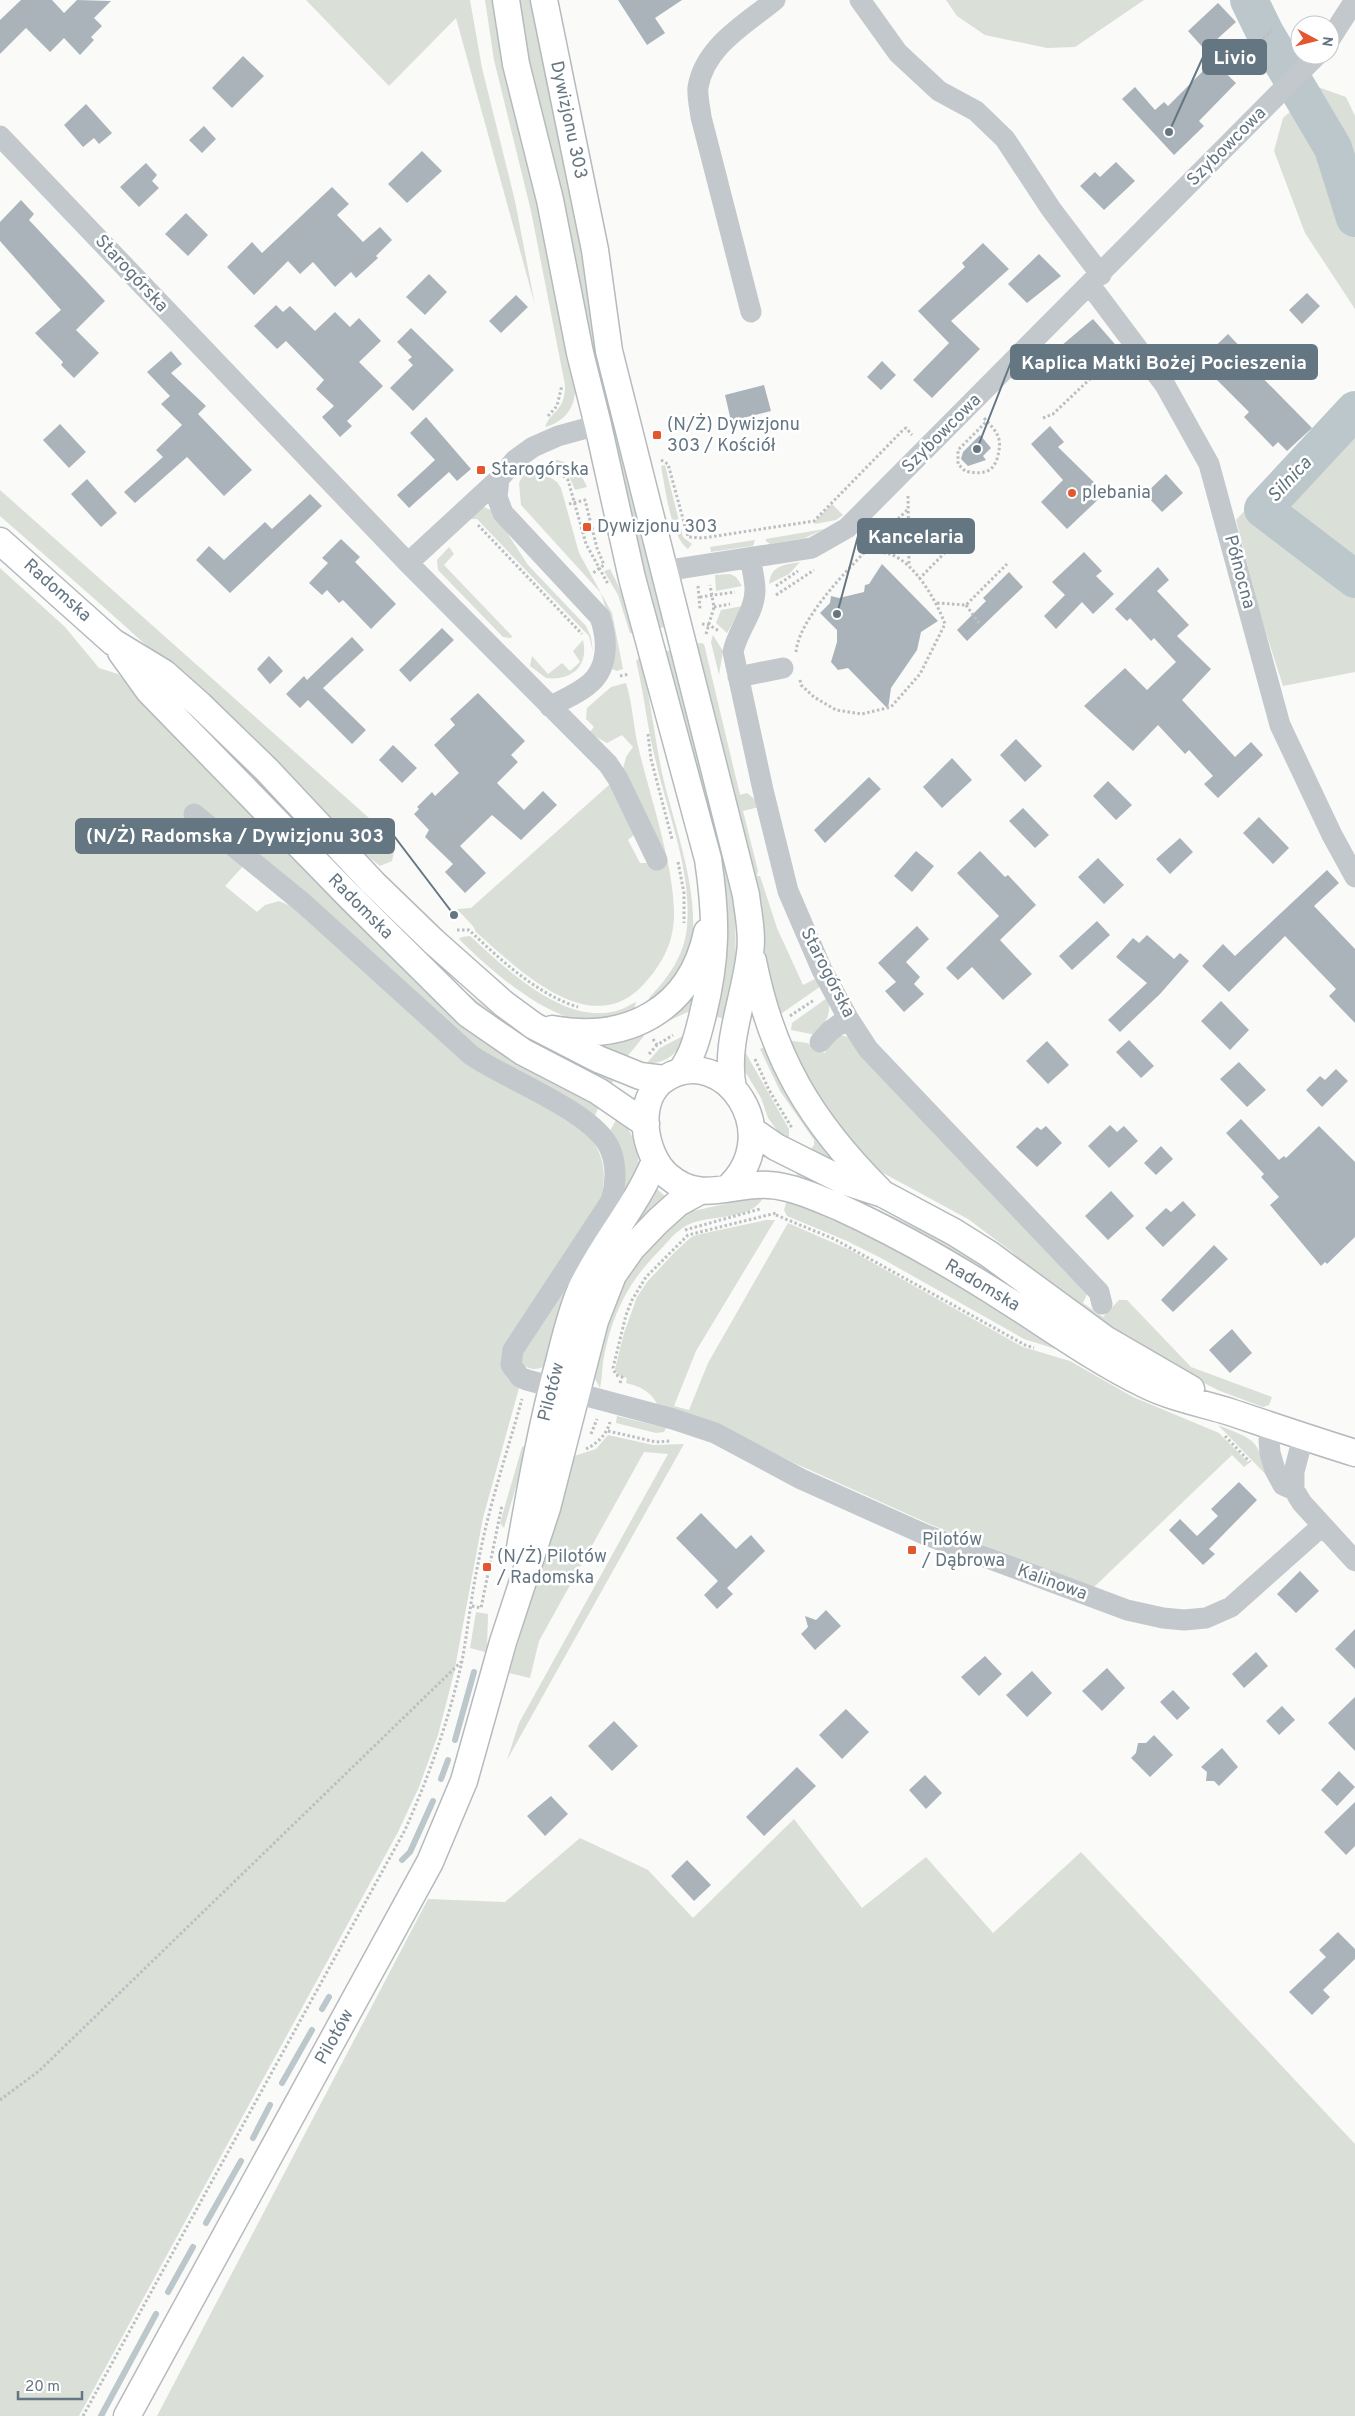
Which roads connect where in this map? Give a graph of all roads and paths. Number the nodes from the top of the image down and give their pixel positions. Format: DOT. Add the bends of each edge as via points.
graph roads {
  1 [pos="506,0"];
  2 [pos="544,0"];
  3 [pos="775,0"];
  4 [pos="860,0"];
  5 [pos="1355,0"];
  6 [pos="1340,23"];
  7 [pos="1272,31"];
  8 [pos="1235,59"];
  9 [pos="1308,65"];
  10 [pos="0,136"];
  11 [pos="1095,280"];
  12 [pos="752,312"];
  13 [pos="1092,363"];
  14 [pos="562,384"];
  15 [pos="972,404"];
  16 [pos="1043,418"];
  17 [pos="987,421"];
  18 [pos="542,422"];
  19 [pos="598,425"];
  20 [pos="927,449"];
  21 [pos="550,459"];
  22 [pos="660,459"];
  23 [pos="499,479"];
  24 [pos="907,494"];
  25 [pos="575,502"];
  26 [pos="568,504"];
  27 [pos="908,509"];
  28 [pos="472,524"];
  29 [pos="971,526"];
  30 [pos="0,541"];
  31 [pos="867,552"];
  32 [pos="750,558"];
  33 [pos="408,563"];
  34 [pos="1007,564"];
  35 [pos="909,565"];
  36 [pos="599,569"];
  37 [pos="664,571"];
  38 [pos="593,574"];
  39 [pos="919,579"];
  40 [pos="743,591"];
  41 [pos="613,592"];
  42 [pos="711,593"];
  43 [pos="700,597"];
  44 [pos="937,603"];
  45 [pos="966,605"];
  46 [pos="979,623"];
  47 [pos="706,635"];
  48 [pos="585,636"];
  49 [pos="113,642"];
  50 [pos="792,666"];
  51 [pos="738,677"];
  52 [pos="550,707"];
  53 [pos="194,814"];
  54 [pos="656,860"];
  55 [pos="1355,877"];
  56 [pos="714,898"];
  57 [pos="451,924"];
  58 [pos="751,951"];
  59 [pos="816,998"];
  60 [pos="586,1008"];
  61 [pos="848,1018"];
  62 [pos="784,1021"];
  63 [pos="534,1026"];
  64 [pos="820,1042"];
  65 [pos="672,1075"];
  66 [pos="733,1090"];
  67 [pos="646,1124"];
  68 [pos="753,1131"];
  69 [pos="655,1161"];
  70 [pos="728,1188"];
  71 [pos="700,1191"];
  72 [pos="883,1194"];
  73 [pos="764,1204"];
  74 [pos="779,1206"];
  75 [pos="776,1214"];
  76 [pos="677,1237"];
  77 [pos="1102,1304"];
  78 [pos="1041,1350"];
  79 [pos="618,1389"];
  80 [pos="564,1391"];
  81 [pos="1226,1423"];
  82 [pos="515,1424"];
  83 [pos="1273,1427"];
  84 [pos="608,1431"];
  85 [pos="1303,1437"];
  86 [pos="578,1451"];
  87 [pos="1355,1453"];
  88 [pos="1250,1463"];
  89 [pos="1294,1490"];
  90 [pos="1322,1526"];
  91 [pos="1355,1561"];
  92 [pos="462,1662"];
  93 [pos="0,2100"];
  94 [pos="83,2416"];
  95 [pos="127,2416"];
  1 -- 19 [label="main road, Dywizjonu 303" via="516,64 550,200 580,353"];
  2 -- 37 [label="main road, Dywizjonu 303" via="596,250 609,351"];
  3 -- 12 [label="street" via="724,41 705,63 698,88 701,117"];
  4 -- 11 [label="street, Północna" via="898,53 939,91 976,111 1005,139"];
  5 -- 6 [label="street"];
  7 -- 8 [label="path"];
  9 -- 11 [label="street, Szybowcowa"];
  10 -- 33 [label="street, Starogórska"];
  11 -- 15 [label="street, Szybowcowa"];
  11 -- 55 [label="street, Północna" via="1165,385 1209,464 1280,725"];
  13 -- 16 [label="path" via="1091,378 1054,414"];
  14 -- 18 [label="path" via="558,406"];
  15 -- 17 [label="path"];
  15 -- 20 [label="street, Szybowcowa"];
  17 -- 17 [label="path" via="1001,444 995,465 985,472 965,471 958,464 958,450"];
  19 -- 23 [label="street" via="558,436 532,448 515,460"];
  19 -- 56 [label="main road, Dywizjonu 303" via="632,578 693,797"];
  20 -- 22 [label="path" via="906,428 814,521 694,538 688,537 684,528 668,464"];
  20 -- 32 [label="street, Szybowcowa" via="847,528 828,540 812,548"];
  21 -- 25 [label="path" via="568,480"];
  23 -- 33 [label="street"];
  23 -- 52 [label="street" via="497,497 504,513 600,617 605,633 607,650 595,678 581,690"];
  24 -- 27 [label="path"];
  25 -- 26 [label="path"];
  25 -- 36 [label="path" via="586,544"];
  25 -- 36 [label="path" via="585,500 604,565"];
  27 -- 31 [label="path"];
  27 -- 35 [label="path"];
  28 -- 48 [label="path" via="477,523"];
  29 -- 39 [label="path"];
  30 -- 49 [label="main road, Radomska"];
  31 -- 35 [label="path" via="890,554"];
  31 -- 50 [label="path" via="806,622"];
  32 -- 37 [label="street, Szybowcowa"];
  32 -- 51 [label="street, Starogórska" via="755,590 749,613 735,641 733,652"];
  33 -- 52 [label="street, Starogórska"];
  34 -- 45 [label="path"];
  35 -- 39 [label="path"];
  36 -- 38 [label="path"];
  36 -- 41 [label="path"];
  37 -- 58 [label="main road, Dywizjonu 303" via="746,895"];
  39 -- 44 [label="path"];
  40 -- 42 [label="path"];
  42 -- 43 [label="path"];
  42 -- 47 [label="path" via="714,607"];
  44 -- 45 [label="path"];
  44 -- 50 [label="path" via="945,624 920,674 891,707 862,714 836,710 801,685"];
  45 -- 46 [label="path"];
  49 -- 63 [label="main road, Radomska" via="164,673 200,705 268,770 366,876 426,935"];
  49 -- 67 [label="main road, Radomska" via="149,691 461,1007 487,1029 523,1052 598,1091"];
  50 -- 51 [label="street"];
  51 -- 61 [label="street, Starogórska" via="788,891 822,970"];
  52 -- 54 [label="street, Starogórska" via="608,764"];
  53 -- 80 [label="street, Kalinowa" via="303,903 471,1055 595,1127 611,1149 616,1184 611,1202 523,1333 511,1359 511,1366 520,1377"];
  56 -- 63 [label="main road" via="705,942 691,974 671,1002 660,1011 636,1024 590,1033"];
  56 -- 65 [label="main road, Dywizjonu 303" via="716,930 711,984 692,1053"];
  57 -- 60 [label="path" via="458,931 469,930 536,986 566,1003"];
  58 -- 66 [label="main road, Dywizjonu 303" via="732,1039 730,1072"];
  58 -- 72 [label="main road" via="766,1019 786,1067 807,1104 846,1155"];
  59 -- 62 [label="path"];
  61 -- 64 [label="street"];
  61 -- 77 [label="street, Starogórska" via="868,1049 1099,1292"];
  63 -- 65 [label="main road, Radomska" via="598,1059 640,1076"];
  65 -- 66 [label="main road" via="710,1075"];
  65 -- 67 [label="main road" via="656,1088 648,1103"];
  66 -- 68 [label="main road" via="748,1110"];
  67 -- 69 [label="main road"];
  68 -- 70 [label="main road" via="747,1164"];
  68 -- 72 [label="main road, Radomska" via="776,1148"];
  69 -- 71 [label="main road" via="679,1184"];
  69 -- 80 [label="main road, Pilotów" via="645,1186 594,1263 580,1292"];
  70 -- 71 [label="main road"];
  70 -- 81 [label="main road, Radomska" via="747,1184 771,1185 835,1205 891,1231 1085,1352"];
  71 -- 80 [label="main road, Pilotów" via="658,1221 632,1248 613,1275"];
  72 -- 81 [label="main road, Radomska" via="926,1215 989,1254"];
  73 -- 76 [label="path" via="759,1210 684,1230"];
  74 -- 75 [label="path"];
  75 -- 78 [label="path" via="834,1239 1025,1345"];
  75 -- 79 [label="path" via="688,1235 646,1277 632,1300 621,1331 613,1368 622,1378"];
  80 -- 90 [label="street, Kalinowa" via="715,1433 801,1479 926,1535 1127,1610 1163,1618 1206,1618 1232,1607"];
  80 -- 95 [label="main road, Pilotów" via="547,1508 503,1642 464,1781 430,1862"];
  81 -- 83 [label="main road, Radomska"];
  81 -- 88 [label="path"];
  82 -- 92 [label="path" via="483,1540"];
  83 -- 85 [label="main road, Radomska"];
  83 -- 89 [label="street" via="1269,1440 1275,1470 1283,1485"];
  84 -- 86 [label="path" via="592,1447"];
  85 -- 87 [label="main road, Radomska"];
  85 -- 89 [label="street" via="1294,1472"];
  89 -- 90 [label="street"];
  90 -- 91 [label="street"];
  92 -- 93 [label="path" via="39,2071"];
  92 -- 94 [label="path" via="435,1759 405,1830"];
}
